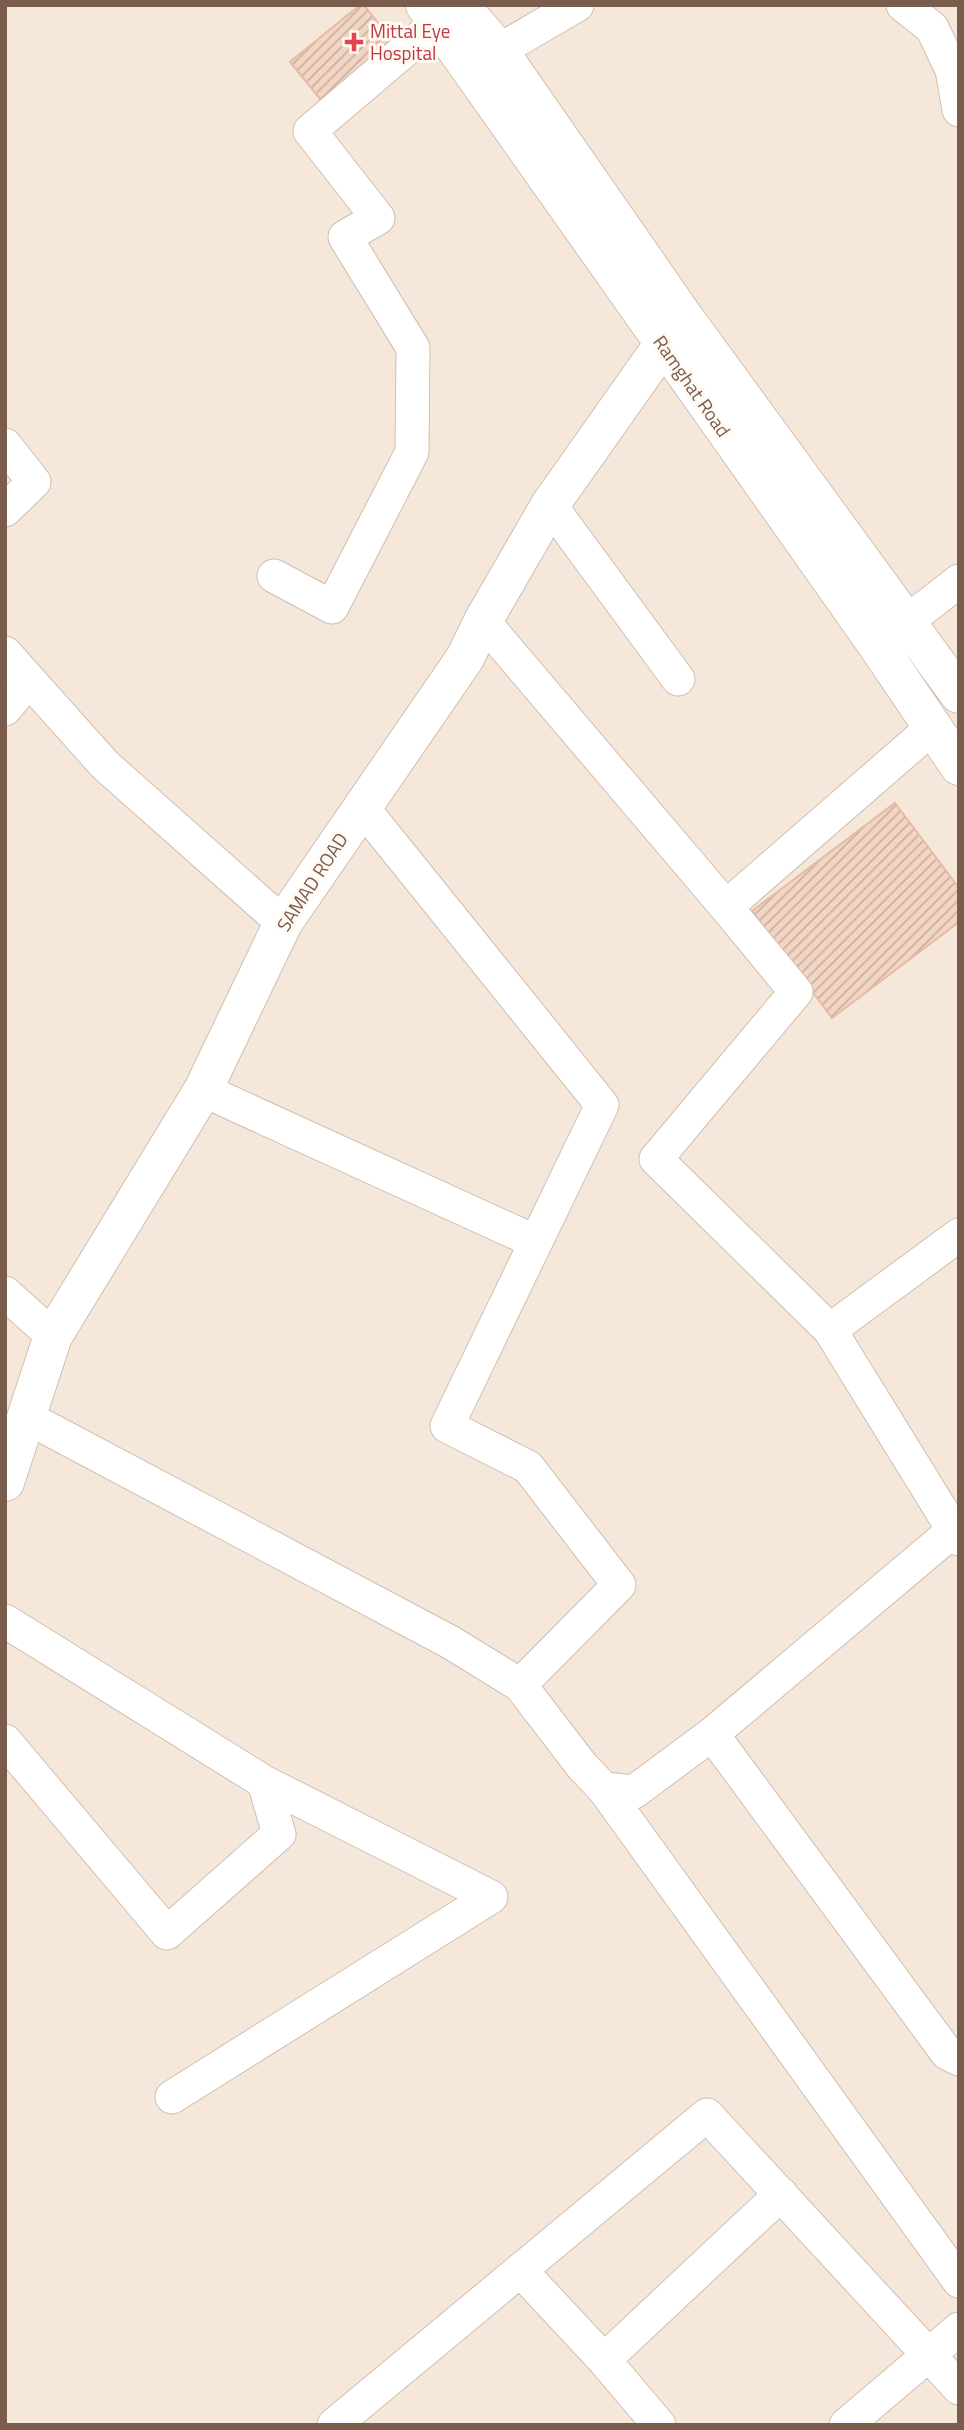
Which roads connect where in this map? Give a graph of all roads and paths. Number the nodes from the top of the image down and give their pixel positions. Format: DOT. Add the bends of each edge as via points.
graph roads {
  1 [pos="577,5"];
  2 [pos="903,5"];
  3 [pos="441,11"];
  4 [pos="484,60"];
  5 [pos="959,110"];
  6 [pos="673,331"];
  7 [pos="5,445"];
  8 [pos="550,505"];
  9 [pos="5,510"];
  10 [pos="274,576"];
  11 [pos="959,581"];
  12 [pos="483,621"];
  13 [pos="906,622"];
  14 [pos="877,645"];
  15 [pos="5,653"];
  16 [pos="678,679"];
  17 [pos="29,680"];
  18 [pos="959,694"];
  19 [pos="5,709"];
  20 [pos="933,727"];
  21 [pos="959,766"];
  22 [pos="362,807"];
  23 [pos="726,907"];
  24 [pos="283,923"];
  25 [pos="203,1090"];
  26 [pos="959,1235"];
  27 [pos="536,1242"];
  28 [pos="5,1293"];
  29 [pos="830,1330"];
  30 [pos="53,1336"];
  31 [pos="28,1418"];
  32 [pos="5,1482"];
  33 [pos="957,1531"];
  34 [pos="5,1621"];
  35 [pos="520,1685"];
  36 [pos="712,1734"];
  37 [pos="5,1741"];
  38 [pos="264,1782"];
  39 [pos="604,1789"];
  40 [pos="959,2059"];
  41 [pos="172,2098"];
  42 [pos="781,2194"];
  43 [pos="520,2270"];
  44 [pos="959,2281"];
  45 [pos="959,2329"];
  46 [pos="930,2354"];
  47 [pos="604,2360"];
  48 [pos="959,2388"];
  49 [pos="867,2418"];
  50 [pos="334,2425"];
  51 [pos="659,2425"];
  1 -- 4 [label="street"];
  2 -- 5 [label="street" via="932,28 952,70"];
  3 -- 4 [label="main road, Ramghat Road"];
  3 -- 10 [label="street" via="310,131 378,218 345,237 414,348 412,452 332,607"];
  4 -- 6 [label="main road, Ramghat Road"];
  6 -- 8 [label="main road, SAMAD ROAD"];
  6 -- 13 [label="main road, Ramghat Road"];
  6 -- 14 [label="main road, Ramghat Road"];
  7 -- 9 [label="street" via="34,482"];
  8 -- 12 [label="main road, SAMAD ROAD"];
  8 -- 16 [label="street"];
  11 -- 13 [label="street"];
  12 -- 22 [label="main road, SAMAD ROAD" via="465,658"];
  12 -- 23 [label="street"];
  13 -- 14 [label="street"];
  13 -- 18 [label="main road, Ramghat Road"];
  14 -- 20 [label="main road, Ramghat Road"];
  15 -- 17 [label="street"];
  17 -- 19 [label="street"];
  17 -- 24 [label="street" via="105,765"];
  20 -- 21 [label="main road, Ramghat Road"];
  20 -- 23 [label="street"];
  22 -- 24 [label="main road, SAMAD ROAD"];
  22 -- 27 [label="street" via="602,1105"];
  23 -- 29 [label="street" via="796,992 656,1159"];
  24 -- 25 [label="main road, SAMAD ROAD"];
  25 -- 27 [label="street"];
  25 -- 30 [label="main road, SAMAD ROAD"];
  26 -- 29 [label="street"];
  27 -- 35 [label="street" via="447,1426 528,1467 618,1585"];
  28 -- 30 [label="street"];
  29 -- 33 [label="street"];
  30 -- 31 [label="main road, SAMAD ROAD"];
  31 -- 32 [label="main road, SAMAD ROAD"];
  31 -- 35 [label="street" via="450,1642"];
  33 -- 36 [label="street"];
  34 -- 38 [label="street"];
  35 -- 39 [label="street"];
  36 -- 39 [label="street" via="634,1792"];
  36 -- 40 [label="street" via="947,2053"];
  37 -- 38 [label="street" via="167,1933 279,1834"];
  38 -- 41 [label="street" via="491,1897"];
  39 -- 44 [label="street"];
  42 -- 43 [label="street" via="707,2115"];
  42 -- 46 [label="street"];
  42 -- 47 [label="street"];
  43 -- 47 [label="street"];
  43 -- 50 [label="street"];
  45 -- 46 [label="street"];
  46 -- 48 [label="street"];
  46 -- 49 [label="street"];
  47 -- 51 [label="street"];
}
